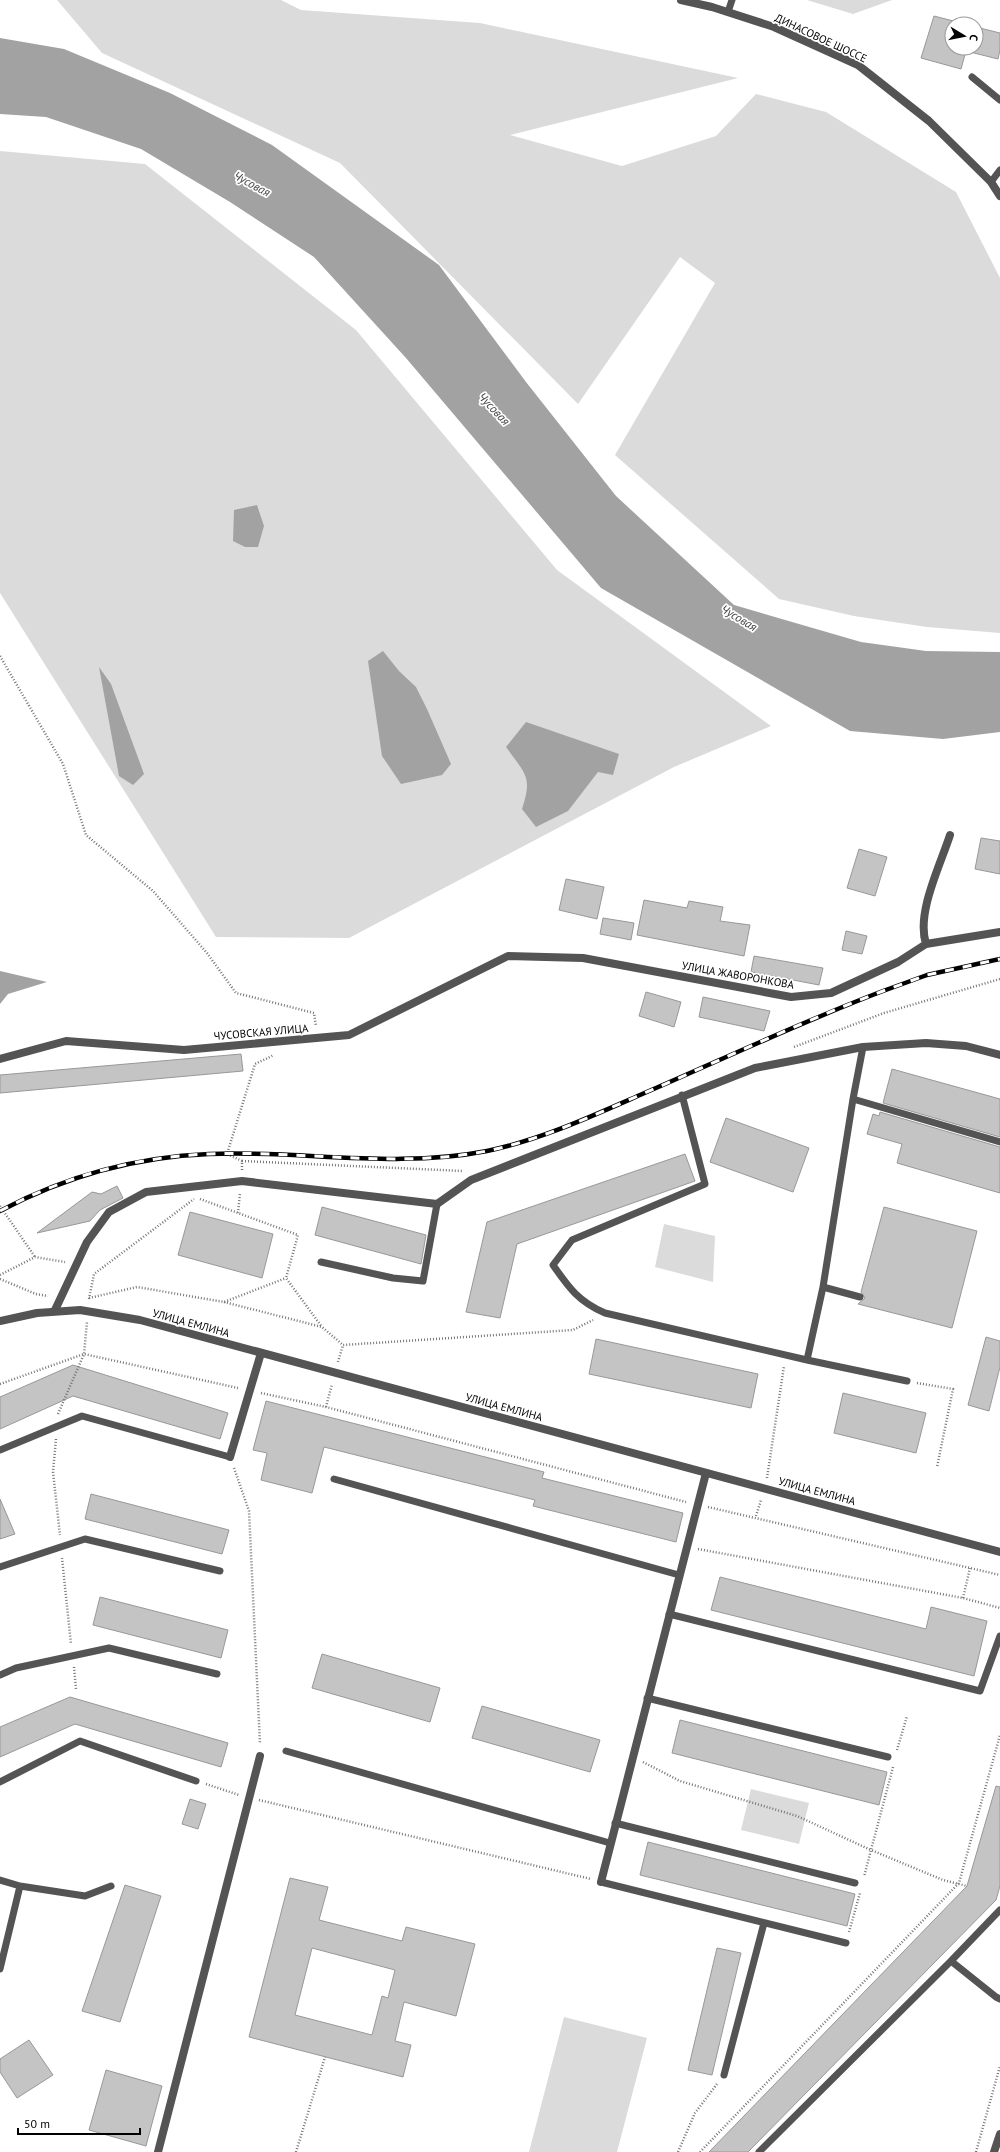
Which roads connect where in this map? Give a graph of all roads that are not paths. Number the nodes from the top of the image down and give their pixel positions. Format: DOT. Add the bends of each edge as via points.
graph roads {
  1 [pos="681,0"];
  2 [pos="732,0"];
  3 [pos="728,12"];
  4 [pos="972,77"];
  5 [pos="1000,100"];
  6 [pos="1000,170"];
  7 [pos="991,182"];
  8 [pos="1000,196"];
  9 [pos="950,835"];
  10 [pos="1000,932"];
  11 [pos="926,944"];
  12 [pos="508,956"];
  13 [pos="863,1047"];
  14 [pos="1000,1055"];
  15 [pos="0,1059"];
  16 [pos="682,1095"];
  17 [pos="853,1099"];
  18 [pos="1000,1142"];
  19 [pos="437,1204"];
  20 [pos="321,1262"];
  21 [pos="823,1287"];
  22 [pos="860,1297"];
  23 [pos="55,1310"];
  24 [pos="0,1321"];
  25 [pos="261,1353"];
  26 [pos="808,1360"];
  27 [pos="907,1381"];
  28 [pos="0,1450"];
  29 [pos="230,1457"];
  30 [pos="706,1473"];
  31 [pos="334,1479"];
  32 [pos="1000,1552"];
  33 [pos="0,1567"];
  34 [pos="220,1571"];
  35 [pos="679,1575"];
  36 [pos="669,1614"];
  37 [pos="1000,1636"];
  38 [pos="217,1674"];
  39 [pos="0,1675"];
  40 [pos="648,1698"];
  41 [pos="286,1751"];
  42 [pos="260,1756"];
  43 [pos="888,1757"];
  44 [pos="196,1781"];
  45 [pos="0,1782"];
  46 [pos="615,1823"];
  47 [pos="610,1843"];
  48 [pos="0,1880"];
  49 [pos="601,1882"];
  50 [pos="859,1884"];
  51 [pos="20,1886"];
  52 [pos="111,1886"];
  53 [pos="1000,1910"];
  54 [pos="764,1924"];
  55 [pos="846,1943"];
  56 [pos="951,1961"];
  57 [pos="0,1969"];
  58 [pos="1000,1999"];
  59 [pos="724,2075"];
  60 [pos="1000,2134"];
  61 [pos="158,2152"];
  62 [pos="759,2152"];
  63 [pos="994,2152"];
  1 -- 3 [label="street, ДИНАСОВОЕ ШОССЕ"];
  2 -- 3 [label="lane"];
  3 -- 7 [label="street, ДИНАСОВОЕ ШОССЕ" via="774,27 858,65 929,121"];
  4 -- 5 [label="lane"];
  6 -- 7 [label="lane"];
  7 -- 8 [label="street, ДИНАСОВОЕ ШОССЕ"];
  9 -- 11 [label="street" via="925,909 923,933"];
  10 -- 11 [label="street, УЛИЦА ЖАВОРОНКОВА"];
  11 -- 12 [label="street, УЛИЦА ЖАВОРОНКОВА" via="898,962 831,993 791,997 582,958"];
  12 -- 15 [label="street, ЧУСОВСКАЯ УЛИЦА" via="349,1036 184,1050 66,1041"];
  13 -- 14 [label="street" via="926,1043 966,1046"];
  13 -- 16 [label="street" via="754,1068"];
  13 -- 17 [label="lane"];
  16 -- 19 [label="street" via="471,1180"];
  16 -- 26 [label="lane" via="705,1184 572,1240 553,1265 570,1290 590,1307 605,1314"];
  17 -- 18 [label="lane"];
  17 -- 21 [label="lane"];
  19 -- 20 [label="lane" via="423,1281 393,1278"];
  19 -- 23 [label="street" via="242,1181 146,1192 109,1212 87,1242"];
  21 -- 22 [label="lane"];
  21 -- 26 [label="lane"];
  23 -- 24 [label="street, УЛИЦА ЕМЛИНА"];
  23 -- 25 [label="street, УЛИЦА ЕМЛИНА" via="88,1311 140,1320"];
  25 -- 29 [label="street"];
  25 -- 30 [label="street, УЛИЦА ЕМЛИНА"];
  26 -- 27 [label="lane"];
  28 -- 29 [label="lane" via="82,1416"];
  30 -- 32 [label="street, УЛИЦА ЕМЛИНА"];
  30 -- 35 [label="street"];
  31 -- 35 [label="lane"];
  33 -- 34 [label="lane" via="85,1539"];
  35 -- 36 [label="street"];
  36 -- 37 [label="lane" via="980,1691"];
  36 -- 40 [label="street"];
  38 -- 39 [label="lane" via="109,1648 16,1668"];
  40 -- 43 [label="lane"];
  40 -- 46 [label="street"];
  41 -- 47 [label="lane"];
  42 -- 61 [label="street"];
  44 -- 45 [label="lane" via="80,1741"];
  46 -- 47 [label="street"];
  46 -- 50 [label="lane"];
  47 -- 49 [label="street"];
  48 -- 51 [label="lane"];
  49 -- 54 [label="lane"];
  51 -- 52 [label="lane" via="85,1896"];
  51 -- 57 [label="lane"];
  53 -- 56 [label="lane"];
  54 -- 55 [label="lane"];
  54 -- 59 [label="lane"];
  56 -- 58 [label="lane"];
  56 -- 62 [label="lane"];
  60 -- 63 [label="street"];
}
